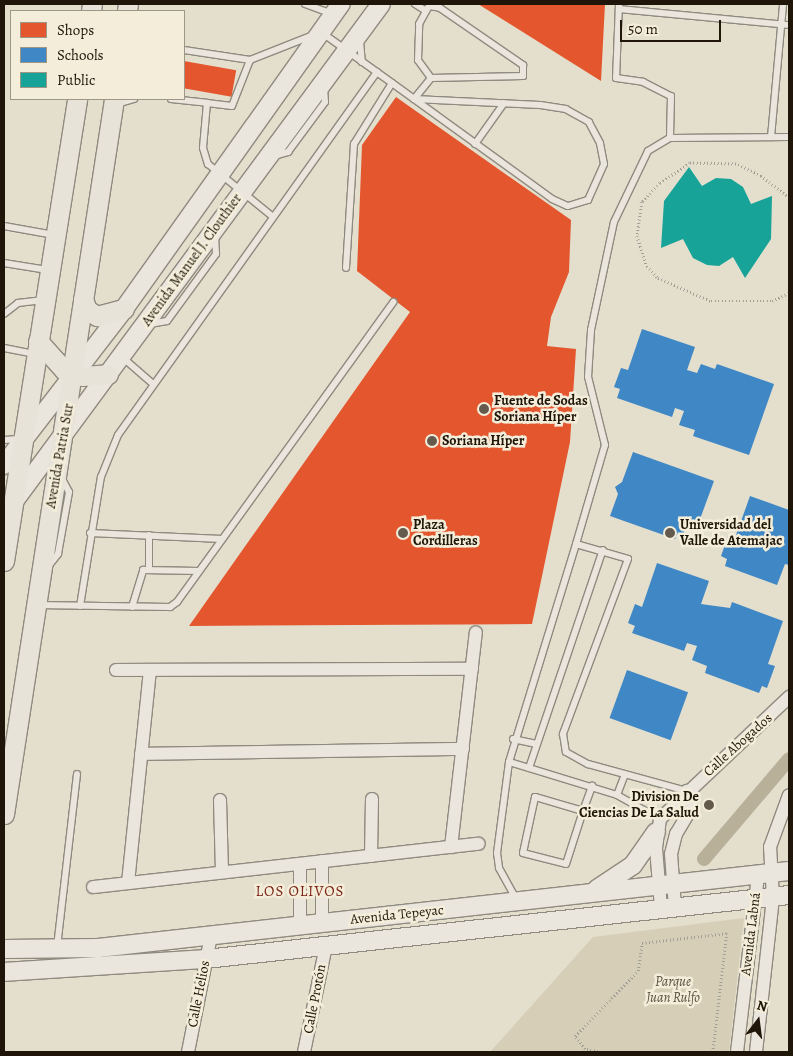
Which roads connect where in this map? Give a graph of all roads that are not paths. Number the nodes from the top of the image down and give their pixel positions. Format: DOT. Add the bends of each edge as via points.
graph roads {
  1 [pos="305,4"];
  2 [pos="381,4"];
  3 [pos="415,4"];
  4 [pos="783,4"];
  5 [pos="619,6"];
  6 [pos="337,9"];
  7 [pos="427,9"];
  8 [pos="781,24"];
  9 [pos="789,25"];
  10 [pos="361,30"];
  11 [pos="320,32"];
  12 [pos="185,50"];
  13 [pos="347,50"];
  14 [pos="250,60"];
  15 [pos="362,62"];
  16 [pos="376,72"];
  17 [pos="432,78"];
  18 [pos="392,84"];
  19 [pos="77,100"];
  20 [pos="127,100"];
  21 [pos="180,100"];
  22 [pos="414,100"];
  23 [pos="113,102"];
  24 [pos="207,103"];
  25 [pos="504,103"];
  26 [pos="771,137"];
  27 [pos="789,137"];
  28 [pos="670,138"];
  29 [pos="475,144"];
  30 [pos="218,175"];
  31 [pos="242,192"];
  32 [pos="272,216"];
  33 [pos="4,226"];
  34 [pos="55,235"];
  35 [pos="4,263"];
  36 [pos="346,268"];
  37 [pos="50,270"];
  38 [pos="83,299"];
  39 [pos="45,300"];
  40 [pos="393,302"];
  41 [pos="124,309"];
  42 [pos="4,314"];
  43 [pos="4,348"];
  44 [pos="37,348"];
  45 [pos="121,357"];
  46 [pos="74,374"];
  47 [pos="108,374"];
  48 [pos="152,382"];
  49 [pos="62,434"];
  50 [pos="23,439"];
  51 [pos="4,440"];
  52 [pos="4,465"];
  53 [pos="8,510"];
  54 [pos="90,534"];
  55 [pos="149,535"];
  56 [pos="222,539"];
  57 [pos="576,544"];
  58 [pos="603,550"];
  59 [pos="4,561"];
  60 [pos="149,567"];
  61 [pos="199,571"];
  62 [pos="36,605"];
  63 [pos="80,606"];
  64 [pos="132,607"];
  65 [pos="476,632"];
  66 [pos="472,669"];
  67 [pos="116,670"];
  68 [pos="150,670"];
  69 [pos="789,698"];
  70 [pos="513,739"];
  71 [pos="536,744"];
  72 [pos="463,749"];
  73 [pos="141,754"];
  74 [pos="509,762"];
  75 [pos="529,768"];
  76 [pos="77,774"];
  77 [pos="625,774"];
  78 [pos="592,786"];
  79 [pos="687,791"];
  80 [pos="617,795"];
  81 [pos="789,795"];
  82 [pos="372,799"];
  83 [pos="220,800"];
  84 [pos="584,812"];
  85 [pos="4,814"];
  86 [pos="658,825"];
  87 [pos="479,844"];
  88 [pos="451,847"];
  89 [pos="371,856"];
  90 [pos="322,861"];
  91 [pos="300,864"];
  92 [pos="789,871"];
  93 [pos="222,872"];
  94 [pos="764,874"];
  95 [pos="128,883"];
  96 [pos="673,884"];
  97 [pos="93,887"];
  98 [pos="580,895"];
  99 [pos="781,896"];
  100 [pos="755,898"];
  101 [pos="519,902"];
  102 [pos="674,907"];
  103 [pos="322,923"];
  104 [pos="300,926"];
  105 [pos="211,936"];
  106 [pos="326,946"];
  107 [pos="57,948"];
  108 [pos="4,949"];
  109 [pos="206,959"];
  110 [pos="4,972"];
  111 [pos="188,1052"];
  112 [pos="304,1052"];
  113 [pos="737,1052"];
  114 [pos="756,1052"];
  1 -- 6 [label="lane"];
  2 -- 10 [label="street, Avenida Manuel J. Clouthier"];
  3 -- 7 [label="lane"];
  4 -- 8 [label="lane"];
  5 -- 8 [label="lane"];
  5 -- 28 [label="lane" via="616,78 643,82 671,96"];
  6 -- 11 [label="street, Avenida Manuel J. Clouthier"];
  7 -- 17 [label="lane" via="419,24 418,60"];
  7 -- 17 [label="lane" via="440,8 525,71 519,79"];
  8 -- 9 [label="lane"];
  8 -- 26 [label="lane"];
  10 -- 13 [label="street, Avenida Manuel J. Clouthier"];
  10 -- 15 [label="lane"];
  11 -- 13 [label="lane"];
  11 -- 14 [label="lane"];
  11 -- 30 [label="street, Avenida Manuel J. Clouthier"];
  12 -- 14 [label="lane"];
  13 -- 15 [label="lane"];
  13 -- 31 [label="street, Avenida Manuel J. Clouthier"];
  14 -- 24 [label="lane" via="232,106"];
  15 -- 16 [label="lane"];
  16 -- 18 [label="lane"];
  16 -- 32 [label="lane"];
  17 -- 22 [label="lane"];
  18 -- 22 [label="lane"];
  18 -- 36 [label="lane" via="354,144"];
  19 -- 34 [label="main road"];
  20 -- 23 [label="lane"];
  21 -- 24 [label="lane"];
  22 -- 25 [label="lane"];
  22 -- 29 [label="lane"];
  23 -- 38 [label="main road, Avenida Patria Sur"];
  24 -- 30 [label="lane" via="203,148"];
  25 -- 29 [label="lane"];
  25 -- 29 [label="lane" via="566,109 588,122 600,143 604,164 588,200 568,206 552,199"];
  26 -- 27 [label="lane"];
  26 -- 28 [label="lane"];
  28 -- 57 [label="lane" via="648,151 614,222 591,330 588,377 605,445"];
  30 -- 31 [label="lane"];
  30 -- 41 [label="street, Avenida Manuel J. Clouthier"];
  31 -- 32 [label="lane"];
  31 -- 45 [label="street, Avenida Manuel J. Clouthier"];
  32 -- 48 [label="lane"];
  33 -- 34 [label="lane"];
  34 -- 37 [label="main road"];
  35 -- 37 [label="lane"];
  37 -- 39 [label="main road"];
  38 -- 41 [label="main road" via="87,310 97,316"];
  38 -- 46 [label="main road, Avenida Patria Sur"];
  39 -- 42 [label="lane" via="18,304"];
  39 -- 44 [label="main road"];
  40 -- 56 [label="lane"];
  41 -- 46 [label="street, Avenida Manuel J. Clouthier"];
  43 -- 44 [label="lane"];
  44 -- 46 [label="main road" via="56,365"];
  44 -- 50 [label="main road"];
  45 -- 47 [label="street, Avenida Manuel J. Clouthier"];
  45 -- 48 [label="lane"];
  46 -- 47 [label="main road"];
  46 -- 49 [label="main road, Avenida Patria Sur"];
  46 -- 50 [label="street, Avenida Manuel J. Clouthier"];
  47 -- 49 [label="street, Avenida Manuel J. Clouthier"];
  48 -- 54 [label="lane" via="114,444 100,477"];
  49 -- 53 [label="street, Avenida Manuel J. Clouthier"];
  49 -- 62 [label="main road, Avenida Patria Sur"];
  50 -- 51 [label="lane"];
  50 -- 52 [label="street, Avenida Manuel J. Clouthier"];
  50 -- 53 [label="main road"];
  53 -- 59 [label="main road"];
  54 -- 55 [label="lane"];
  54 -- 63 [label="lane"];
  55 -- 56 [label="lane"];
  55 -- 60 [label="lane"];
  56 -- 61 [label="lane"];
  57 -- 58 [label="lane"];
  57 -- 70 [label="lane"];
  58 -- 71 [label="lane"];
  58 -- 77 [label="lane" via="628,559 563,734 566,752"];
  60 -- 61 [label="lane"];
  60 -- 64 [label="lane" via="140,577"];
  61 -- 64 [label="lane" via="170,607"];
  62 -- 63 [label="lane"];
  62 -- 85 [label="main road, Avenida Patria Sur"];
  63 -- 64 [label="lane"];
  65 -- 66 [label="street"];
  66 -- 68 [label="street"];
  66 -- 72 [label="street"];
  67 -- 68 [label="street"];
  68 -- 73 [label="street"];
  69 -- 79 [label="street, Calle Abogados"];
  70 -- 71 [label="lane"];
  70 -- 74 [label="lane"];
  71 -- 75 [label="lane"];
  72 -- 73 [label="street"];
  72 -- 88 [label="street"];
  73 -- 95 [label="street"];
  74 -- 75 [label="lane"];
  74 -- 101 [label="lane" via="497,853 499,868"];
  75 -- 78 [label="lane"];
  76 -- 107 [label="lane"];
  77 -- 79 [label="lane"];
  77 -- 80 [label="lane"];
  78 -- 80 [label="lane"];
  78 -- 84 [label="lane"];
  79 -- 86 [label="street, Calle Abogados"];
  79 -- 96 [label="street" via="692,807 673,842"];
  80 -- 86 [label="lane"];
  81 -- 94 [label="street, Avenida Labná" via="774,829"];
  82 -- 89 [label="street"];
  83 -- 93 [label="street"];
  84 -- 84 [label="lane" via="566,864 523,853 535,797"];
  86 -- 96 [label="street"];
  86 -- 98 [label="street" via="621,876"];
  87 -- 88 [label="street"];
  88 -- 89 [label="street"];
  89 -- 90 [label="street"];
  90 -- 91 [label="street"];
  90 -- 103 [label="street"];
  91 -- 93 [label="street"];
  91 -- 104 [label="street"];
  92 -- 94 [label="street, Avenida Tepeyac"];
  93 -- 95 [label="street"];
  94 -- 96 [label="street, Avenida Tepeyac"];
  94 -- 99 [label="street, Avenida Labná"];
  94 -- 100 [label="street, Avenida Labná"];
  95 -- 97 [label="street"];
  96 -- 98 [label="street, Avenida Tepeyac"];
  96 -- 102 [label="street"];
  98 -- 101 [label="street, Avenida Tepeyac"];
  99 -- 100 [label="street, Avenida Tepeyac"];
  99 -- 114 [label="street, Avenida Labná"];
  100 -- 102 [label="street, Avenida Tepeyac"];
  100 -- 113 [label="street, Avenida Labná"];
  101 -- 103 [label="street, Avenida Tepeyac"];
  102 -- 106 [label="street, Avenida Tepeyac"];
  103 -- 104 [label="street, Avenida Tepeyac"];
  104 -- 105 [label="street, Avenida Tepeyac"];
  105 -- 107 [label="street, Avenida Tepeyac"];
  105 -- 109 [label="street, Calle Helios"];
  106 -- 109 [label="street, Avenida Tepeyac"];
  106 -- 112 [label="street, Calle Protón"];
  107 -- 108 [label="street, Avenida Tepeyac"];
  109 -- 110 [label="street, Avenida Tepeyac"];
  109 -- 111 [label="street, Calle Helios"];
}
